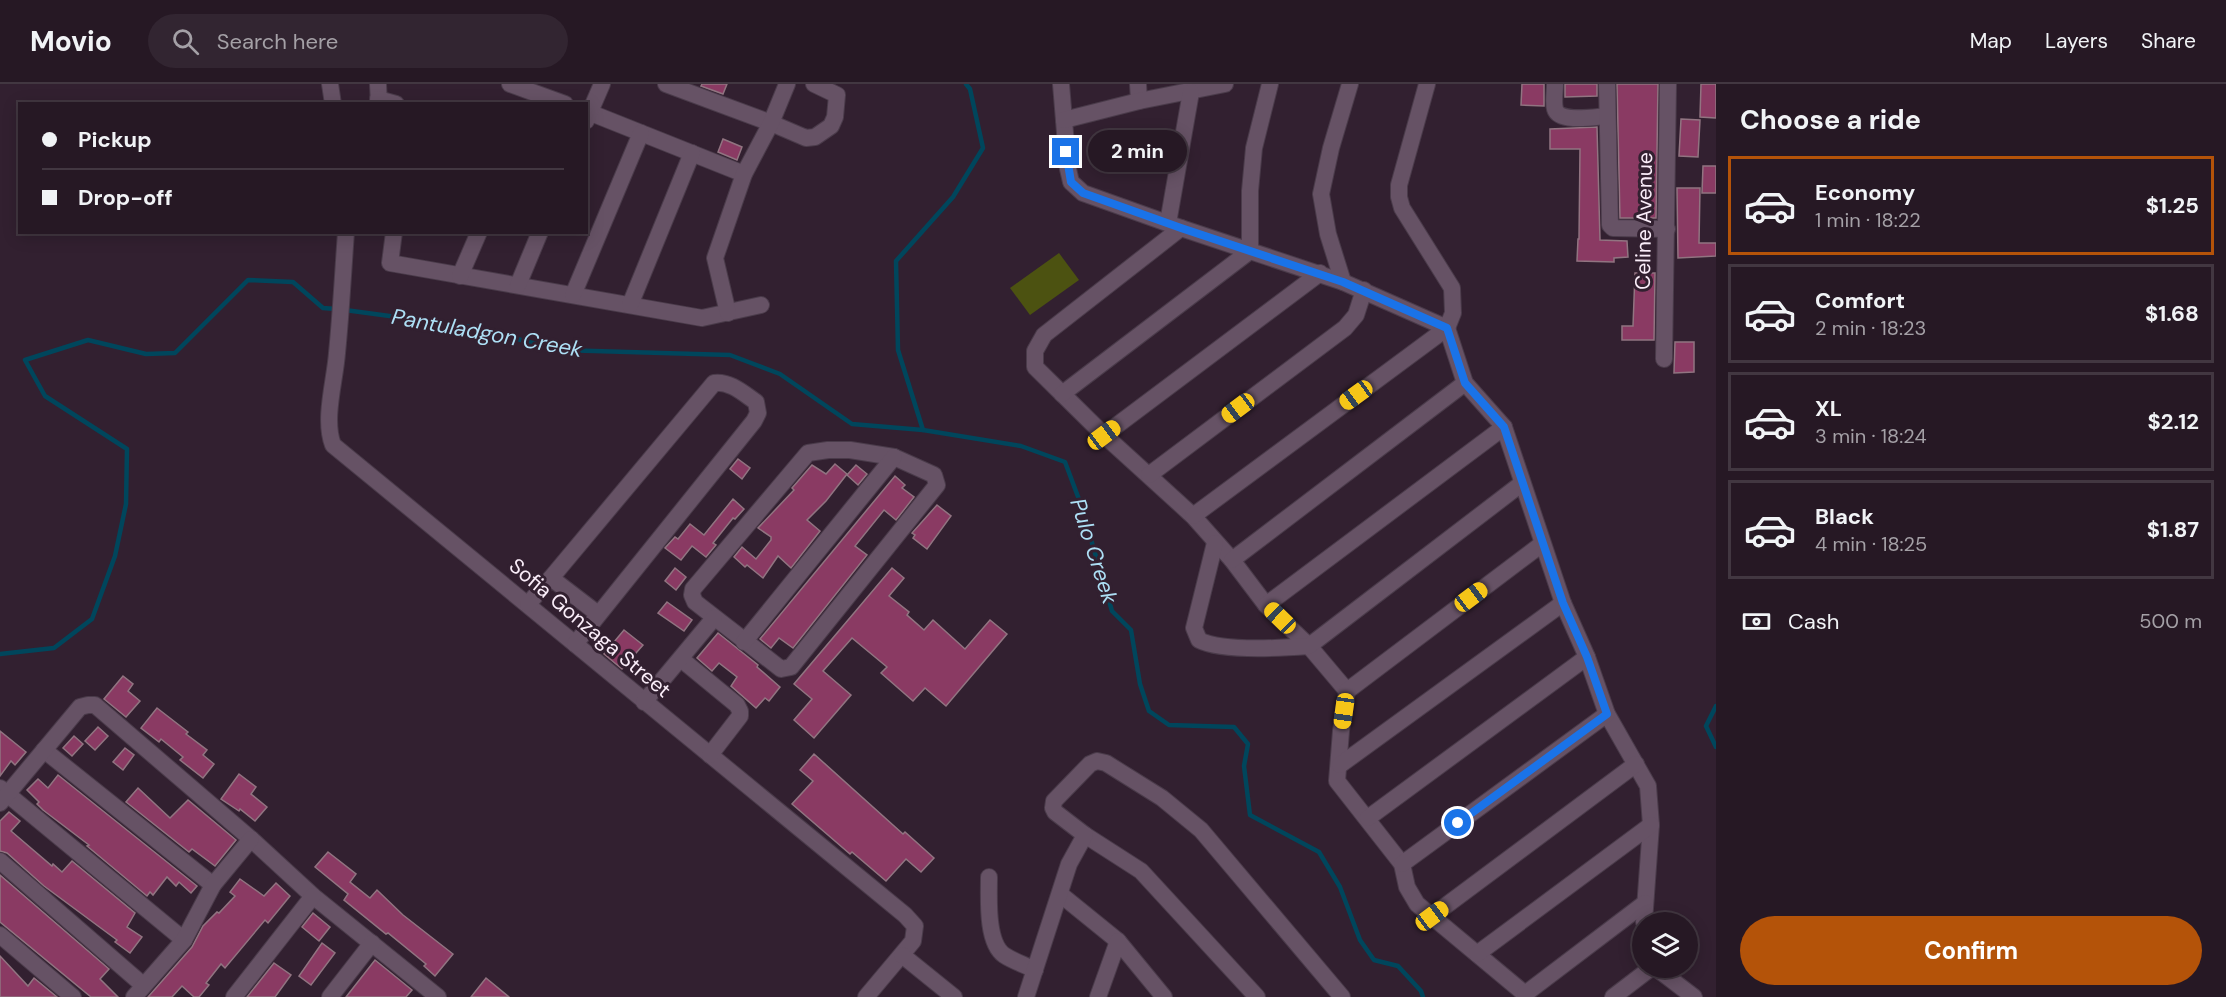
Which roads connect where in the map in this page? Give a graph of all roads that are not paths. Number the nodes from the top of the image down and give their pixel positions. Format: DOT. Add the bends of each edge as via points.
graph roads {
  1 [pos="330,84"];
  2 [pos="510,84"];
  3 [pos="602,84"];
  4 [pos="666,84"];
  5 [pos="788,84"];
  6 [pos="814,84"];
  7 [pos="1061,84"];
  8 [pos="1225,84"];
  9 [pos="1270,84"];
  10 [pos="1350,84"];
  11 [pos="1427,84"];
  12 [pos="1555,84"];
  13 [pos="1607,84"];
  14 [pos="1668,84"];
  15 [pos="1138,92"];
  16 [pos="1191,92"];
  17 [pos="378,95"];
  18 [pos="535,98"];
  19 [pos="333,102"];
  20 [pos="392,102"];
  21 [pos="555,102"];
  22 [pos="588,115"];
  23 [pos="1606,116"];
  24 [pos="1064,120"];
  25 [pos="771,123"];
  26 [pos="640,133"];
  27 [pos="692,153"];
  28 [pos="744,174"];
  29 [pos="1174,226"];
  30 [pos="1667,229"];
  31 [pos="346,234"];
  32 [pos="394,234"];
  33 [pos="478,234"];
  34 [pos="539,234"];
  35 [pos="1250,251"];
  36 [pos="1320,273"];
  37 [pos="460,276"];
  38 [pos="1343,282"];
  39 [pos="518,285"];
  40 [pos="1364,290"];
  41 [pos="573,295"];
  42 [pos="630,305"];
  43 [pos="761,305"];
  44 [pos="728,313"];
  45 [pos="1447,328"];
  46 [pos="1664,359"];
  47 [pos="1465,383"];
  48 [pos="1062,394"];
  49 [pos="1504,427"];
  50 [pos="1104,435"];
  51 [pos="894,457"];
  52 [pos="1149,475"];
  53 [pos="1521,484"];
  54 [pos="1193,516"];
  55 [pos="1215,543"];
  56 [pos="1542,544"];
  57 [pos="1232,560"];
  58 [pos="551,578"];
  59 [pos="1563,603"];
  60 [pos="528,604"];
  61 [pos="1266,605"];
  62 [pos="598,614"];
  63 [pos="714,618"];
  64 [pos="744,642"];
  65 [pos="575,644"];
  66 [pos="1309,646"];
  67 [pos="1587,657"];
  68 [pos="681,659"];
  69 [pos="1347,691"];
  70 [pos="644,702"];
  71 [pos="1607,714"];
  72 [pos="44,750"];
  73 [pos="710,755"];
  74 [pos="1340,765"];
  75 [pos="1636,765"];
  76 [pos="2,795"];
  77 [pos="1368,818"];
  78 [pos="1651,825"];
  79 [pos="1085,835"];
  80 [pos="251,839"];
  81 [pos="0,861"];
  82 [pos="1402,864"];
  83 [pos="989,877"];
  84 [pos="213,885"];
  85 [pos="1060,894"];
  86 [pos="313,896"];
  87 [pos="1645,903"];
  88 [pos="1645,912"];
  89 [pos="1432,916"];
  90 [pos="0,935"];
  91 [pos="184,940"];
  92 [pos="1118,941"];
  93 [pos="372,943"];
  94 [pos="1477,954"];
  95 [pos="902,955"];
  96 [pos="1035,969"];
  97 [pos="1638,978"];
  98 [pos="1669,978"];
  99 [pos="138,991"];
  100 [pos="1526,995"];
  101 [pos="74,997"];
  102 [pos="234,997"];
  103 [pos="330,997"];
  104 [pos="438,997"];
  105 [pos="866,997"];
  106 [pos="954,997"];
  107 [pos="1026,997"];
  108 [pos="1098,997"];
  109 [pos="1164,997"];
  110 [pos="1257,997"];
  111 [pos="1342,997"];
  112 [pos="1613,997"];
  113 [pos="1694,997"];
  1 -- 19 [label="street"];
  2 -- 18 [label="street"];
  3 -- 22 [label="street"];
  4 -- 25 [label="street"];
  5 -- 25 [label="street"];
  6 -- 25 [label="street" via="837,95 835,117 824,133 806,138"];
  7 -- 24 [label="street"];
  8 -- 16 [label="street"];
  9 -- 35 [label="street" via="1254,148"];
  10 -- 38 [label="street" via="1321,194"];
  11 -- 45 [label="street" via="1399,197 1452,288 1452,313"];
  12 -- 23 [label="street" via="1555,108 1564,118"];
  13 -- 23 [label="street"];
  14 -- 30 [label="street, Celine Avenue"];
  15 -- 16 [label="street"];
  15 -- 24 [label="street"];
  16 -- 29 [label="street"];
  17 -- 20 [label="street"];
  18 -- 21 [label="street"];
  22 -- 26 [label="street"];
  23 -- 30 [label="street" via="1610,225"];
  24 -- 29 [label="street" via="1071,182 1083,193"];
  25 -- 28 [label="street"];
  26 -- 27 [label="street"];
  26 -- 41 [label="street"];
  27 -- 28 [label="street"];
  27 -- 42 [label="street"];
  28 -- 44 [label="street" via="715,258"];
  29 -- 35 [label="street"];
  29 -- 48 [label="street" via="1044,335 1035,351 1035,367"];
  30 -- 46 [label="street, Celine Avenue"];
  31 -- 60 [label="street, Sofia Gonzaga Street" via="329,424 333,446"];
  32 -- 37 [label="street" via="390,263"];
  33 -- 37 [label="street"];
  34 -- 39 [label="street"];
  35 -- 36 [label="street"];
  35 -- 48 [label="street"];
  36 -- 38 [label="street"];
  36 -- 50 [label="street"];
  37 -- 39 [label="street"];
  38 -- 40 [label="street"];
  39 -- 41 [label="street"];
  40 -- 45 [label="street"];
  40 -- 52 [label="street" via="1356,315 1345,328"];
  41 -- 42 [label="street"];
  42 -- 44 [label="street" via="702,318"];
  43 -- 44 [label="street"];
  45 -- 47 [label="street"];
  45 -- 54 [label="street"];
  47 -- 49 [label="street"];
  47 -- 57 [label="street"];
  48 -- 50 [label="street"];
  49 -- 53 [label="street"];
  49 -- 61 [label="street"];
  50 -- 52 [label="street"];
  51 -- 63 [label="street" via="850,450 808,453 693,589 695,602"];
  51 -- 64 [label="street"];
  51 -- 64 [label="street" via="934,476 937,485 791,667 781,669"];
  52 -- 54 [label="street"];
  53 -- 56 [label="street"];
  53 -- 66 [label="street"];
  54 -- 55 [label="street"];
  55 -- 57 [label="street"];
  55 -- 66 [label="street" via="1194,628 1199,640 1270,649"];
  56 -- 59 [label="street"];
  56 -- 69 [label="street"];
  57 -- 61 [label="street"];
  58 -- 60 [label="street"];
  58 -- 62 [label="street"];
  58 -- 62 [label="street" via="714,383 723,382 756,402 758,413 754,421"];
  59 -- 67 [label="street"];
  59 -- 74 [label="street"];
  60 -- 65 [label="street, Sofia Gonzaga Street"];
  61 -- 66 [label="street"];
  62 -- 65 [label="street"];
  63 -- 64 [label="street"];
  63 -- 68 [label="street"];
  65 -- 70 [label="street, Sofia Gonzaga Street"];
  66 -- 69 [label="street"];
  67 -- 71 [label="street"];
  67 -- 77 [label="street"];
  68 -- 70 [label="street"];
  68 -- 73 [label="street" via="740,711"];
  69 -- 74 [label="street"];
  70 -- 73 [label="street, Sofia Gonzaga Street"];
  71 -- 75 [label="street"];
  71 -- 82 [label="street"];
  72 -- 76 [label="street"];
  72 -- 80 [label="street" via="80,707 95,705"];
  72 -- 84 [label="street"];
  73 -- 95 [label="street, Sofia Gonzaga Street" via="905,915 915,926 913,941"];
  74 -- 77 [label="street" via="1337,781"];
  75 -- 78 [label="street" via="1648,786"];
  75 -- 89 [label="street"];
  76 -- 91 [label="street"];
  77 -- 82 [label="street"];
  78 -- 87 [label="street"];
  78 -- 94 [label="street"];
  79 -- 85 [label="street" via="1069,864"];
  79 -- 110 [label="street" via="1141,871"];
  79 -- 111 [label="street" via="1055,813 1054,801 1090,764 1106,763 1161,798 1201,830"];
  80 -- 84 [label="street"];
  80 -- 86 [label="street"];
  81 -- 99 [label="street"];
  82 -- 89 [label="street" via="1407,887 1417,904"];
  83 -- 96 [label="street" via="994,945 1004,955"];
  84 -- 91 [label="street"];
  85 -- 92 [label="street"];
  85 -- 96 [label="street"];
  86 -- 93 [label="street"];
  86 -- 102 [label="street"];
  87 -- 88 [label="street"];
  87 -- 100 [label="street"];
  89 -- 94 [label="street"];
  90 -- 101 [label="street"];
  91 -- 99 [label="street"];
  92 -- 108 [label="street"];
  92 -- 109 [label="street"];
  93 -- 103 [label="street"];
  93 -- 104 [label="street"];
  94 -- 100 [label="street"];
  95 -- 105 [label="street, Sofia Gonzaga Street"];
  95 -- 106 [label="street"];
  96 -- 107 [label="street"];
  97 -- 112 [label="street"];
  98 -- 113 [label="street"];
}
